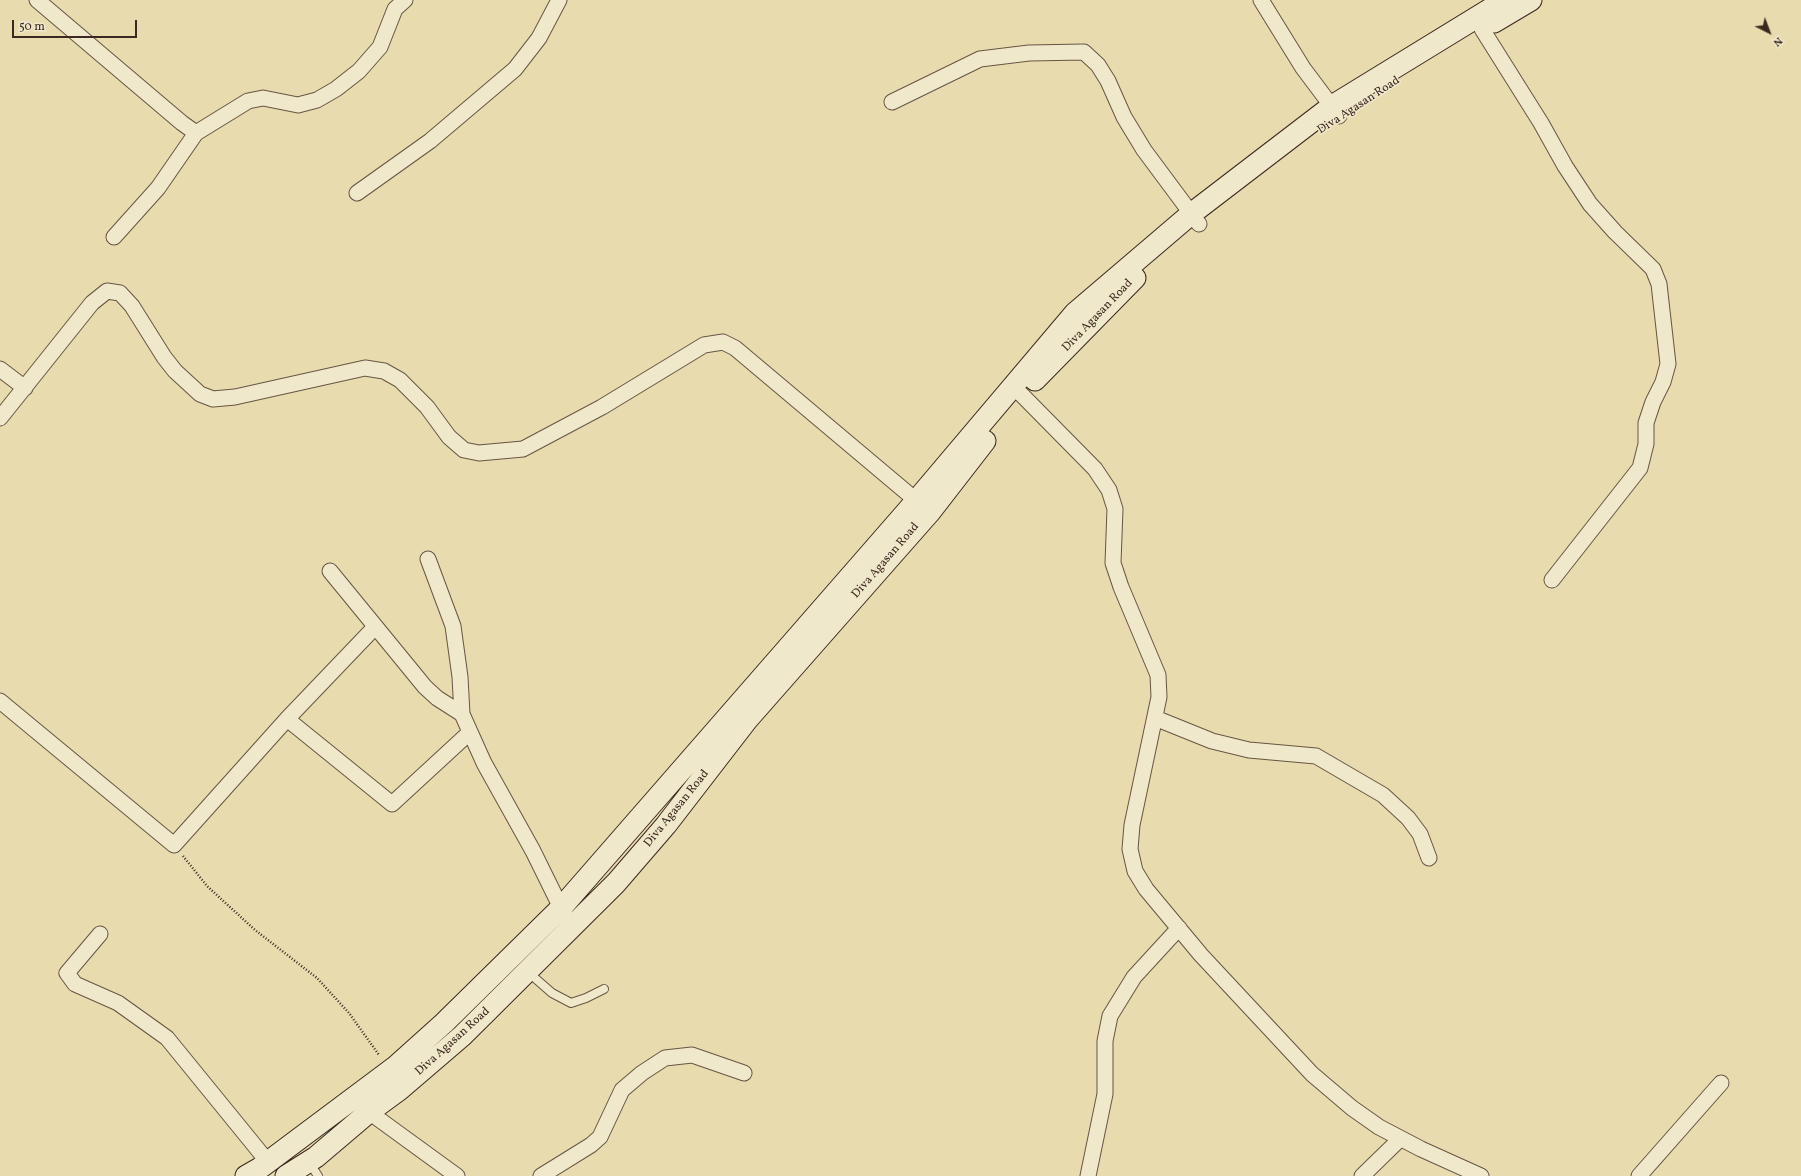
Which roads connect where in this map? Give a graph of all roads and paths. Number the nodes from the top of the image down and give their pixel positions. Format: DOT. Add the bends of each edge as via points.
graph roads {
  1 [pos="38,0"];
  2 [pos="405,0"];
  3 [pos="559,0"];
  4 [pos="1261,0"];
  5 [pos="1505,0"];
  6 [pos="1531,0"];
  7 [pos="1482,29"];
  8 [pos="892,102"];
  9 [pos="1336,111"];
  10 [pos="196,133"];
  11 [pos="357,193"];
  12 [pos="1195,219"];
  13 [pos="114,237"];
  14 [pos="0,369"];
  15 [pos="25,388"];
  16 [pos="1021,394"];
  17 [pos="0,418"];
  18 [pos="923,506"];
  19 [pos="428,559"];
  20 [pos="330,571"];
  21 [pos="1552,580"];
  22 [pos="375,627"];
  23 [pos="0,701"];
  24 [pos="462,714"];
  25 [pos="1156,718"];
  26 [pos="287,719"];
  27 [pos="469,733"];
  28 [pos="174,845"];
  29 [pos="1429,858"];
  30 [pos="561,908"];
  31 [pos="1179,928"];
  32 [pos="571,929"];
  33 [pos="100,934"];
  34 [pos="528,972"];
  35 [pos="604,988"];
  36 [pos="473,994"];
  37 [pos="488,1011"];
  38 [pos="390,1071"];
  39 [pos="744,1073"];
  40 [pos="1721,1083"];
  41 [pos="369,1112"];
  42 [pos="1400,1139"];
  43 [pos="268,1162"];
  44 [pos="314,1169"];
  45 [pos="246,1176"];
  46 [pos="286,1176"];
  47 [pos="457,1176"];
  48 [pos="541,1176"];
  49 [pos="1088,1176"];
  50 [pos="1362,1176"];
  51 [pos="1481,1176"];
  52 [pos="1638,1176"];
  1 -- 10 [label="street"];
  2 -- 10 [label="street" via="395,9 380,47 359,71 336,89 317,100 298,105 263,98 248,101"];
  3 -- 11 [label="street" via="539,38 515,69 430,141"];
  4 -- 9 [label="street" via="1303,68"];
  5 -- 9 [label="street"];
  6 -- 7 [label="street, Diva Agasan Road"];
  7 -- 9 [label="street, Diva Agasan Road"];
  7 -- 21 [label="street" via="1590,204 1653,269 1659,284 1668,364 1646,422 1646,444 1640,468"];
  8 -- 12 [label="street" via="980,59 1029,52 1084,52 1098,65 1144,150"];
  9 -- 12 [label="street, Diva Agasan Road"];
  10 -- 13 [label="street" via="158,188"];
  12 -- 16 [label="street, Diva Agasan Road"];
  12 -- 18 [label="street" via="1075,314"];
  14 -- 15 [label="street"];
  15 -- 17 [label="street"];
  15 -- 18 [label="street" via="92,303 107,291 120,293 132,306 175,371 200,394 213,400 365,368 384,371 400,380 426,407 449,437 464,450 479,453 524,449 596,410 704,345 723,342 735,348"];
  16 -- 18 [label="street, Diva Agasan Road"];
  16 -- 25 [label="street" via="1095,469 1109,490 1115,509 1113,563 1158,676"];
  18 -- 30 [label="street"];
  18 -- 32 [label="street, Diva Agasan Road" via="747,720 666,825"];
  19 -- 24 [label="street" via="453,626"];
  20 -- 22 [label="street"];
  22 -- 24 [label="street" via="425,688"];
  22 -- 26 [label="street"];
  23 -- 28 [label="street"];
  24 -- 27 [label="street"];
  25 -- 29 [label="street" via="1212,741 1249,750 1316,756 1383,795 1408,818 1420,834"];
  25 -- 31 [label="street" via="1132,825 1130,849 1135,871 1146,889"];
  26 -- 27 [label="street" via="392,804"];
  26 -- 28 [label="street"];
  27 -- 30 [label="street"];
  28 -- 38 [label="path" via="207,886 255,930 317,978 349,1013"];
  30 -- 32 [label="street"];
  30 -- 36 [label="street"];
  31 -- 42 [label="street" via="1312,1074 1352,1108"];
  31 -- 49 [label="street" via="1134,977 1110,1016 1105,1041 1105,1094"];
  32 -- 34 [label="street, Diva Agasan Road"];
  33 -- 43 [label="street" via="67,973 75,984 118,1003 167,1038"];
  34 -- 35 [label="lane" via="552,993 571,1003"];
  34 -- 37 [label="street, Diva Agasan Road"];
  36 -- 37 [label="street"];
  36 -- 38 [label="street"];
  37 -- 41 [label="street, Diva Agasan Road" via="462,1036"];
  38 -- 43 [label="street"];
  39 -- 48 [label="street" via="692,1055 665,1058 622,1090 600,1137"];
  40 -- 52 [label="street"];
  41 -- 44 [label="street, Diva Agasan Road"];
  41 -- 47 [label="street"];
  42 -- 50 [label="street"];
  42 -- 51 [label="street"];
  43 -- 45 [label="street"];
  44 -- 46 [label="street, Diva Agasan Road"];
}
